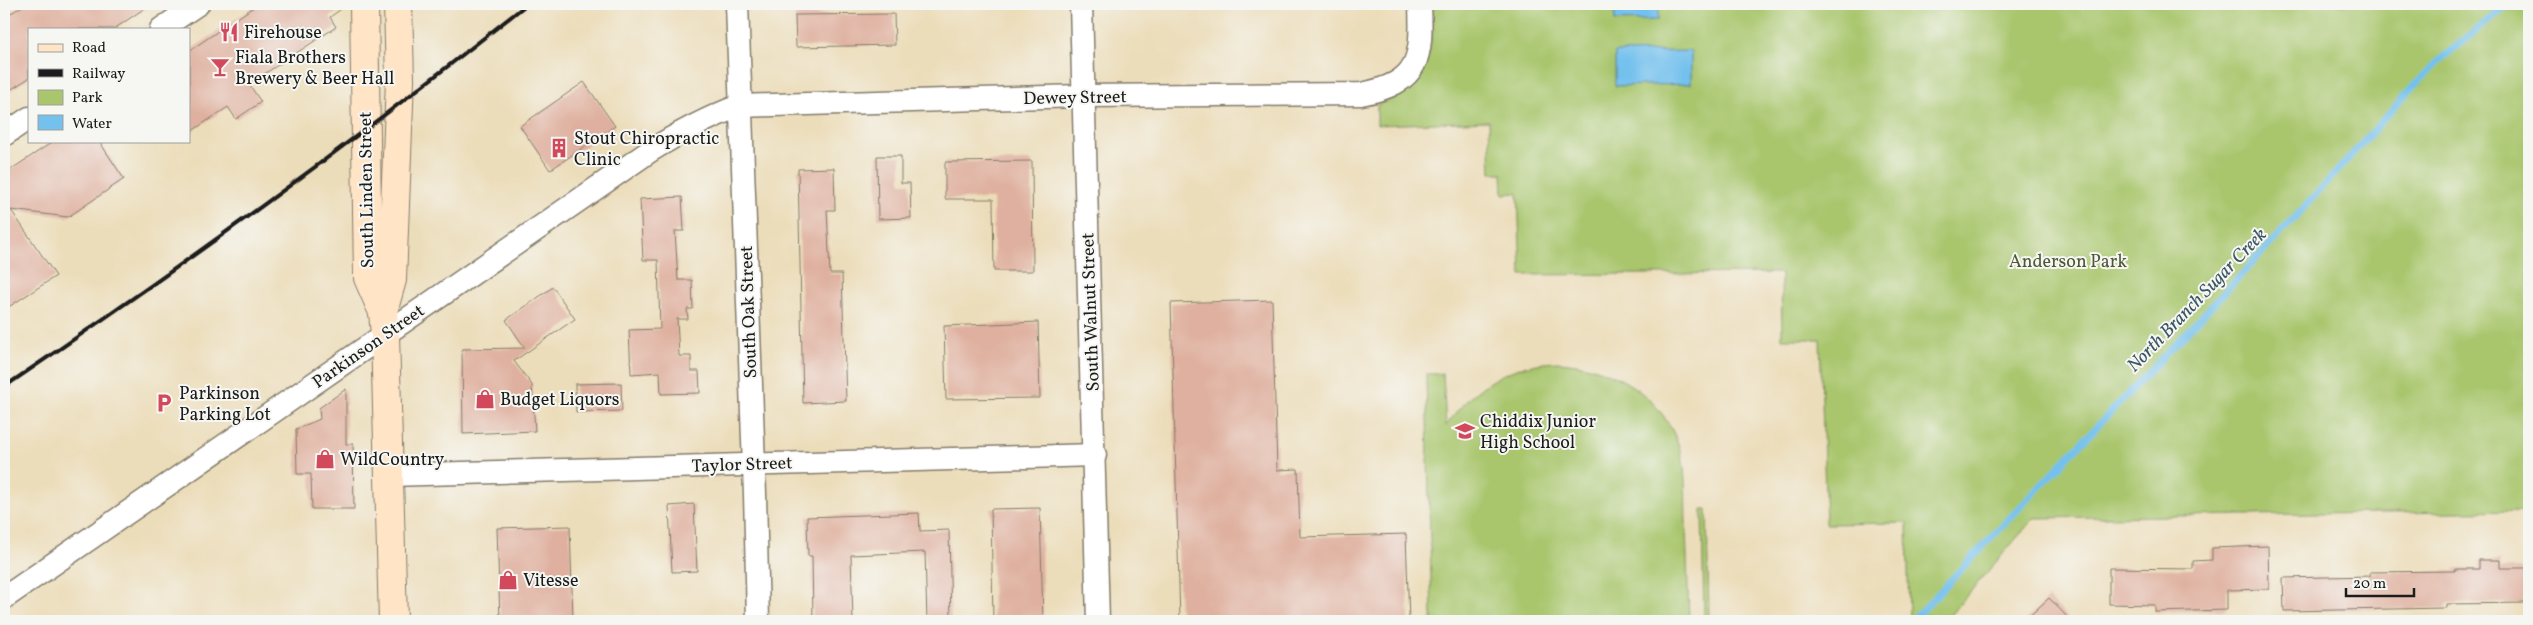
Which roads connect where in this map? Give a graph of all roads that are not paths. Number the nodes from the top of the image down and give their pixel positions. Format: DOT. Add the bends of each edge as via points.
graph roads {
  1 [pos="198,4"];
  2 [pos="364,4"];
  3 [pos="398,4"];
  4 [pos="737,4"];
  5 [pos="1081,4"];
  6 [pos="1420,4"];
  7 [pos="162,28"];
  8 [pos="1082,96"];
  9 [pos="739,106"];
  10 [pos="28,119"];
  11 [pos="4,135"];
  12 [pos="384,324"];
  13 [pos="1095,455"];
  14 [pos="754,464"];
  15 [pos="389,475"];
  16 [pos="4,598"];
  17 [pos="393,621"];
  18 [pos="758,621"];
  19 [pos="1098,621"];
  1 -- 7 [label="street"];
  2 -- 12 [label="main road, South Linden Street" via="368,278"];
  3 -- 12 [label="main road, South Linden Street" via="400,80 392,280"];
  4 -- 9 [label="street, South Oak Street"];
  5 -- 8 [label="street, South Walnut Street"];
  6 -- 8 [label="street, Dewey Street" via="1421,42 1417,59 1406,76 1394,85 1361,94"];
  8 -- 9 [label="street, Dewey Street"];
  8 -- 13 [label="street, South Walnut Street"];
  9 -- 12 [label="street, Parkinson Street" via="687,128"];
  9 -- 14 [label="street, South Oak Street"];
  10 -- 11 [label="street"];
  12 -- 15 [label="main road, South Linden Street"];
  12 -- 16 [label="street, Parkinson Street"];
  13 -- 14 [label="street, Taylor Street"];
  13 -- 19 [label="street, South Walnut Street"];
  14 -- 15 [label="street, Taylor Street"];
  14 -- 18 [label="street, South Oak Street"];
  15 -- 17 [label="main road, South Linden Street"];
}
